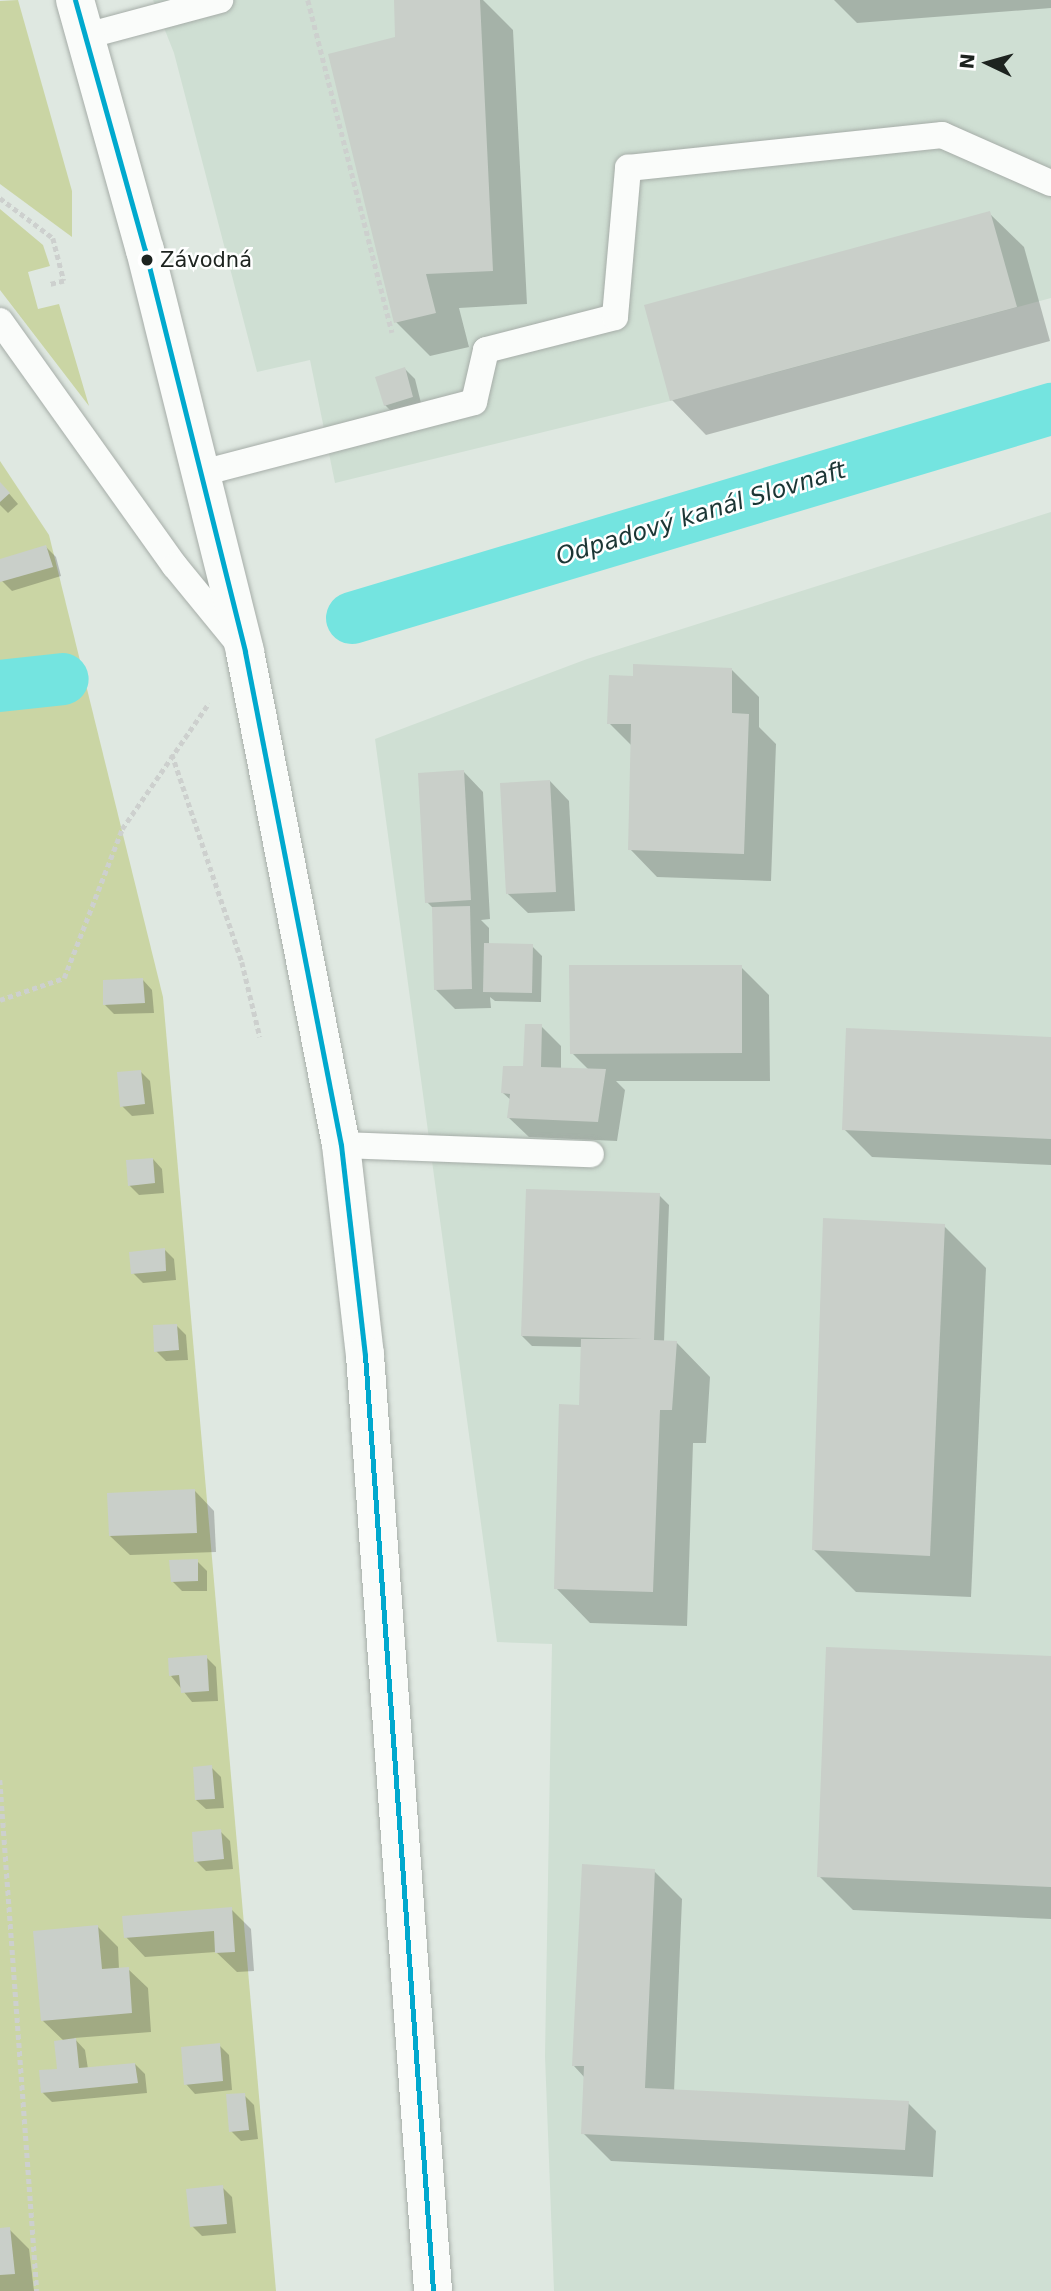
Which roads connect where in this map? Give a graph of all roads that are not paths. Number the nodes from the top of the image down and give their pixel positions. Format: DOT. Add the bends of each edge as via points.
graph roads {
  1 [pos="75,0"];
  2 [pos="220,0"];
  3 [pos="86,36"];
  4 [pos="1051,183"];
  5 [pos="0,321"];
  6 [pos="202,473"];
  7 [pos="246,652"];
  8 [pos="341,1145"];
  9 [pos="591,1154"];
  10 [pos="433,2291"];
  1 -- 3 [label="main road"];
  2 -- 3 [label="lane"];
  3 -- 6 [label="main road"];
  4 -- 6 [label="lane" via="942,135 628,168 615,317 486,350 474,402"];
  5 -- 7 [label="lane" via="175,566"];
  6 -- 7 [label="main road"];
  7 -- 8 [label="main road"];
  8 -- 9 [label="lane"];
  8 -- 10 [label="main road" via="365,1355"];
}
